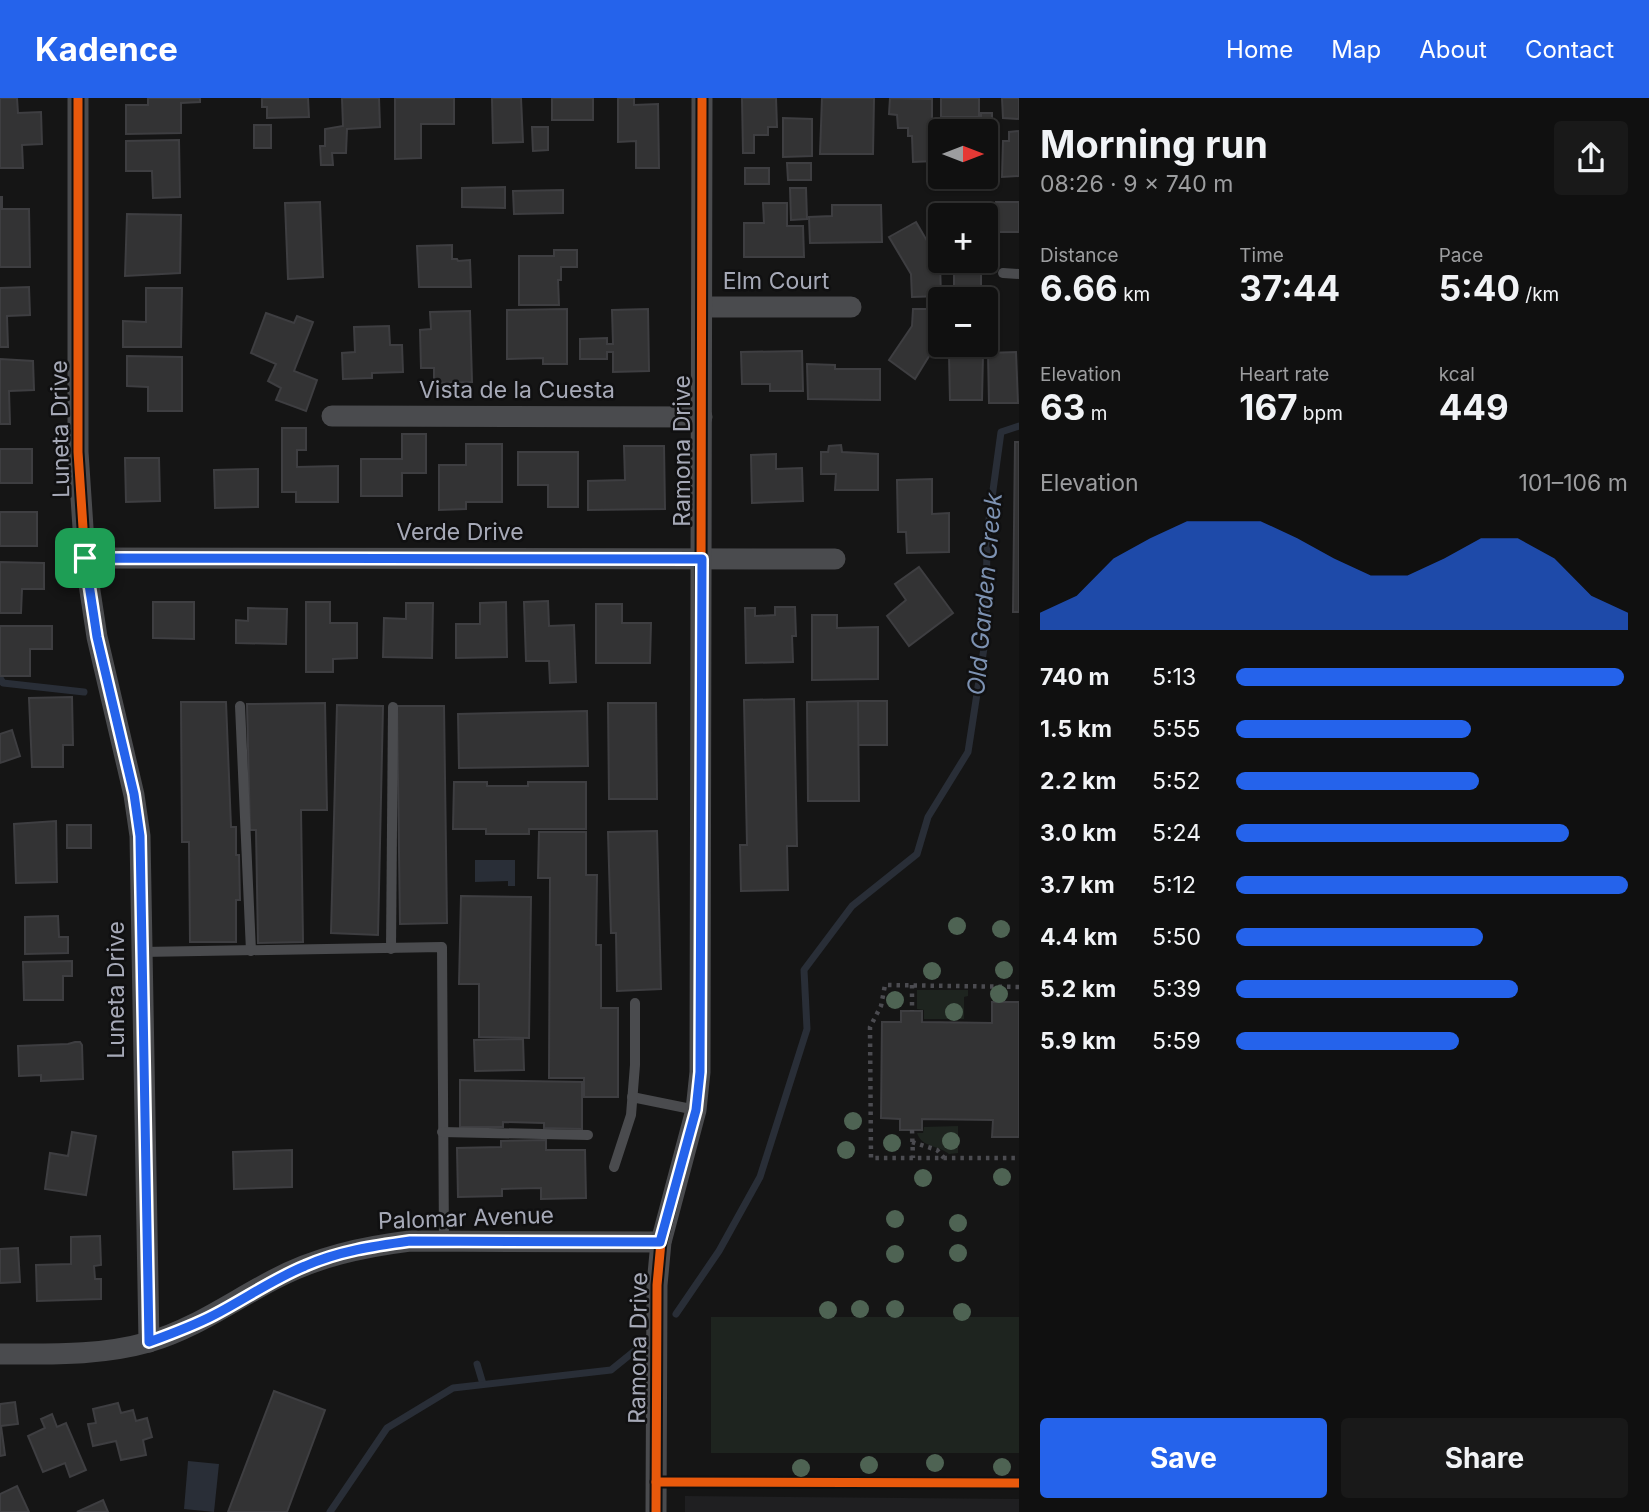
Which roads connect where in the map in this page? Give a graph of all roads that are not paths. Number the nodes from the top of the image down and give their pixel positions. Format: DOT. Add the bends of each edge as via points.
graph roads {
  1 [pos="78,98"];
  2 [pos="702,98"];
  3 [pos="1003,273"];
  4 [pos="1019,274"];
  5 [pos="702,307"];
  6 [pos="851,307"];
  7 [pos="332,416"];
  8 [pos="702,417"];
  9 [pos="85,558"];
  10 [pos="702,559"];
  11 [pos="835,559"];
  12 [pos="240,706"];
  13 [pos="393,707"];
  14 [pos="391,949"];
  15 [pos="250,951"];
  16 [pos="142,953"];
  17 [pos="635,1003"];
  18 [pos="632,1097"];
  19 [pos="696,1110"];
  20 [pos="442,1132"];
  21 [pos="588,1135"];
  22 [pos="614,1167"];
  23 [pos="444,1241"];
  24 [pos="660,1242"];
  25 [pos="149,1342"];
  26 [pos="0,1354"];
  27 [pos="656,1512"];
  1 -- 9 [label="street, Luneta Drive" via="78,452"];
  2 -- 5 [label="street, Ramona Drive"];
  3 -- 4 [label="lane"];
  5 -- 6 [label="street, Elm Court"];
  5 -- 8 [label="street, Ramona Drive"];
  7 -- 8 [label="street, Vista de la Cuesta"];
  8 -- 10 [label="street, Ramona Drive"];
  9 -- 10 [label="street, Verde Drive"];
  9 -- 16 [label="street, Luneta Drive" via="97,637 134,794 140,836"];
  10 -- 11 [label="street, Verde Drive"];
  10 -- 19 [label="street, Ramona Drive" via="701,1059"];
  12 -- 15 [label="lane"];
  13 -- 14 [label="lane"];
  14 -- 15 [label="lane"];
  14 -- 20 [label="lane" via="442,947"];
  15 -- 16 [label="lane"];
  16 -- 25 [label="street, Luneta Drive"];
  17 -- 18 [label="lane"];
  18 -- 19 [label="lane"];
  18 -- 22 [label="lane" via="631,1115"];
  19 -- 24 [label="street, Ramona Drive"];
  20 -- 21 [label="lane"];
  20 -- 23 [label="lane"];
  23 -- 24 [label="street, Palomar Avenue"];
  23 -- 25 [label="street, Palomar Avenue" via="410,1241 339,1253"];
  24 -- 27 [label="street, Ramona Drive"];
  25 -- 26 [label="street, Palomar Avenue" via="78,1354"];
}
